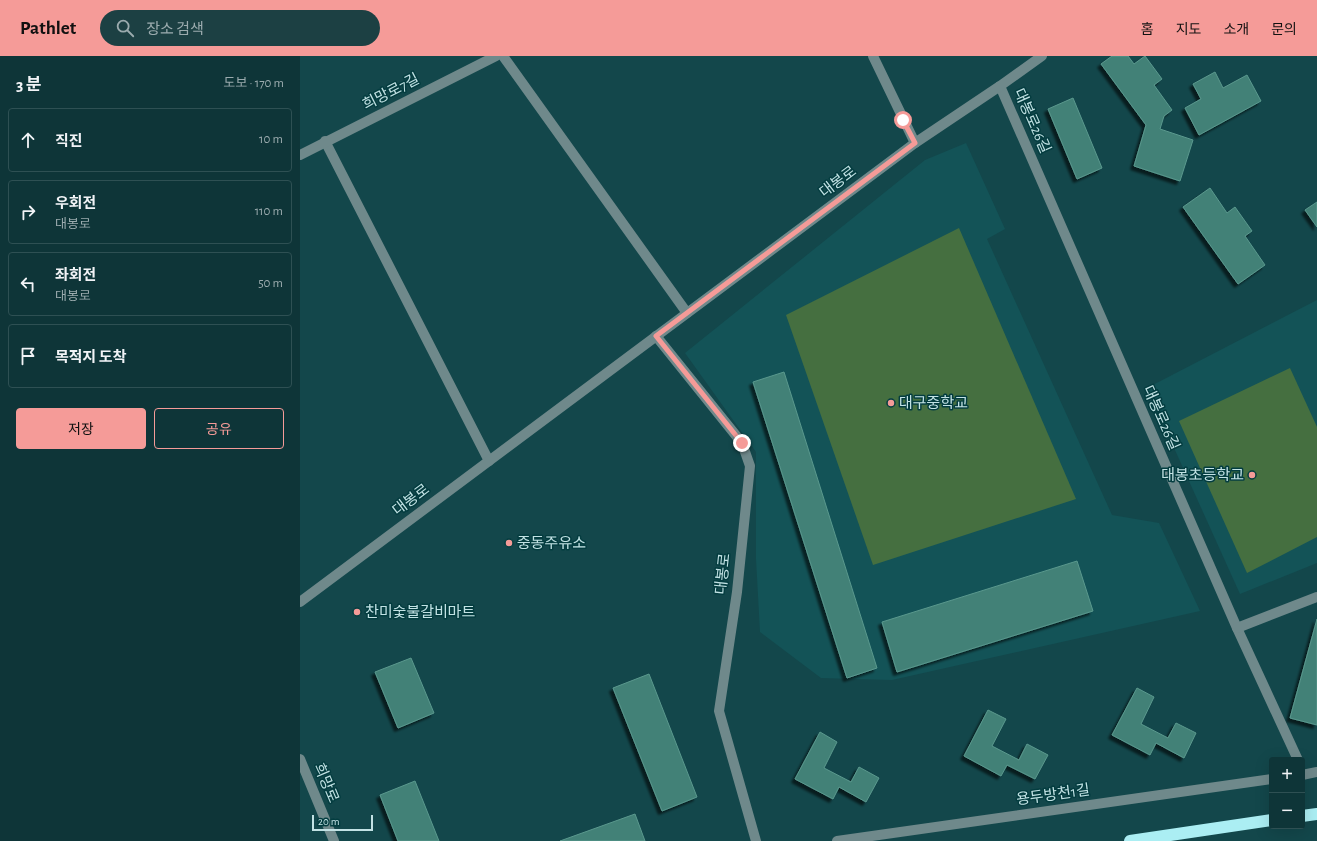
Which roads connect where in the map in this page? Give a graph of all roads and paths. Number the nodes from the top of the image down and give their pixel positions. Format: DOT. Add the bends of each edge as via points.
graph roads {
  1 [pos="496,56"];
  2 [pos="503,56"];
  3 [pos="874,56"];
  4 [pos="1042,56"];
  5 [pos="1000,86"];
  6 [pos="325,141"];
  7 [pos="915,143"];
  8 [pos="300,155"];
  9 [pos="687,313"];
  10 [pos="656,336"];
  11 [pos="489,461"];
  12 [pos="1317,597"];
  13 [pos="300,602"];
  14 [pos="1236,628"];
  15 [pos="1297,757"];
  16 [pos="300,759"];
  17 [pos="1317,772"];
  18 [pos="1305,773"];
  19 [pos="1269,779"];
  20 [pos="1317,814"];
  21 [pos="1305,816"];
  22 [pos="1269,820"];
  23 [pos="334,841"];
  24 [pos="756,841"];
  25 [pos="837,841"];
  26 [pos="1130,841"];
  1 -- 6 [label="street, 희망로7길"];
  2 -- 9 [label="street"];
  3 -- 7 [label="street"];
  4 -- 5 [label="street, 대봉로"];
  5 -- 7 [label="street, 대봉로"];
  5 -- 14 [label="street, 대봉로26길"];
  6 -- 8 [label="street, 희망로7길"];
  6 -- 11 [label="street"];
  7 -- 9 [label="street, 대봉로"];
  9 -- 10 [label="street, 대봉로"];
  10 -- 11 [label="street, 대봉로"];
  10 -- 24 [label="street, 대봉로" via="742,443 750,466 737,592 719,711"];
  11 -- 13 [label="street, 대봉로"];
  12 -- 14 [label="street"];
  14 -- 15 [label="street, 대봉로26길"];
  16 -- 23 [label="street, 희망로"];
  17 -- 18 [label="street"];
  19 -- 25 [label="street, 용두방천1길"];
  20 -- 21 [label="highway"];
  22 -- 26 [label="highway"];
}
